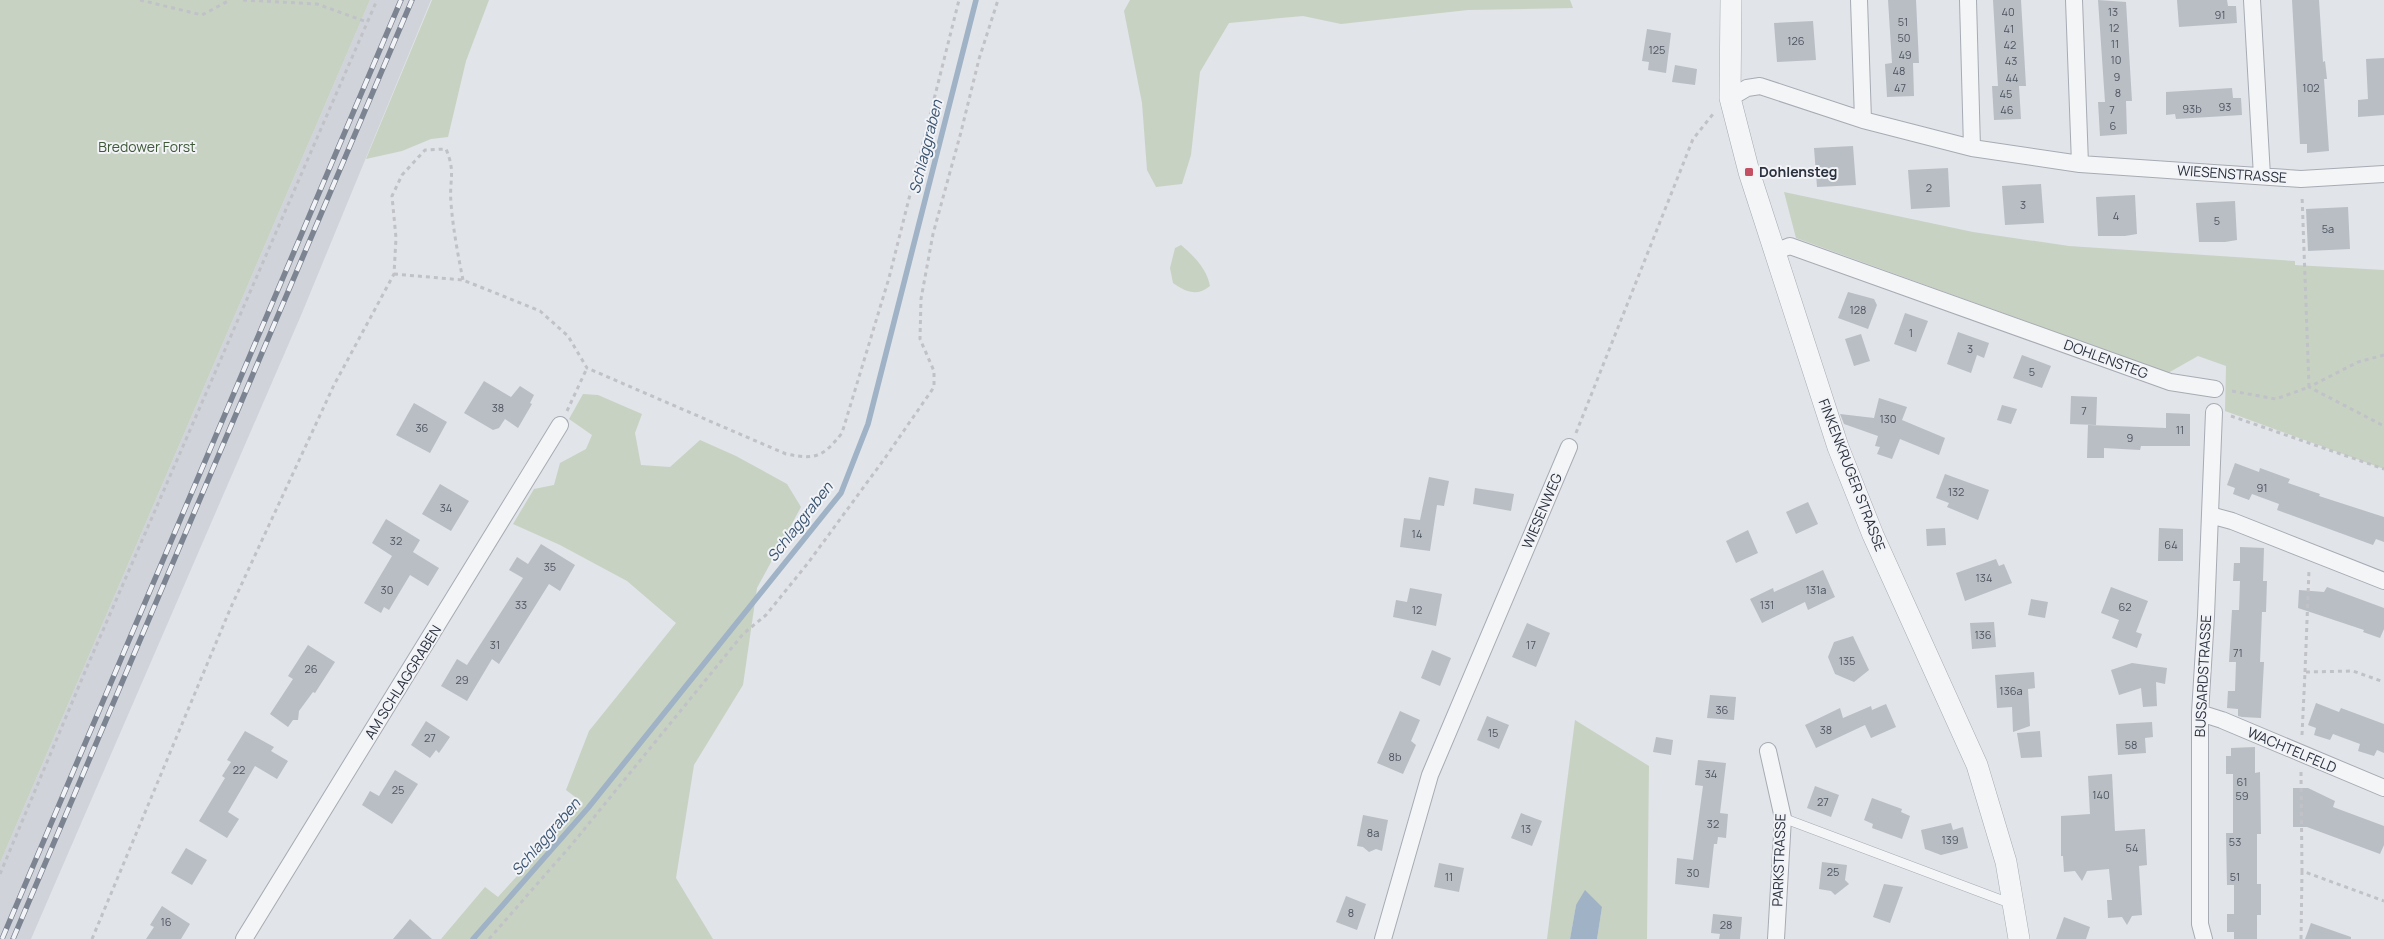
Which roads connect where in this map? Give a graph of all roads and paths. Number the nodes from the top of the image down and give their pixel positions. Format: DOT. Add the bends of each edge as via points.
graph roads {
  1 [pos="140,0"];
  2 [pos="230,0"];
  3 [pos="243,0"];
  4 [pos="376,0"];
  5 [pos="959,0"];
  6 [pos="998,0"];
  7 [pos="1731,0"];
  8 [pos="1859,0"];
  9 [pos="1968,0"];
  10 [pos="2074,0"];
  11 [pos="2252,0"];
  12 [pos="367,22"];
  13 [pos="1730,98"];
  14 [pos="1863,120"];
  15 [pos="1972,148"];
  16 [pos="2080,164"];
  17 [pos="2384,174"];
  18 [pos="2262,176"];
  19 [pos="2301,179"];
  20 [pos="1774,252"];
  21 [pos="394,274"];
  22 [pos="463,280"];
  23 [pos="2384,355"];
  24 [pos="587,368"];
  25 [pos="2309,387"];
  26 [pos="2215,389"];
  27 [pos="2214,412"];
  28 [pos="560,425"];
  29 [pos="2384,426"];
  30 [pos="1569,447"];
  31 [pos="2384,469"];
  32 [pos="2210,515"];
  33 [pos="2310,550"];
  34 [pos="2384,581"];
  35 [pos="2305,672"];
  36 [pos="2200,713"];
  37 [pos="1768,752"];
  38 [pos="2384,788"];
  39 [pos="1783,818"];
  40 [pos="2302,871"];
  41 [pos="0,874"];
  42 [pos="2014,905"];
  43 [pos="92,939"];
  44 [pos="244,939"];
  45 [pos="489,939"];
  46 [pos="1383,939"];
  47 [pos="1776,939"];
  48 [pos="2019,939"];
  49 [pos="2204,939"];
  50 [pos="2301,939"];
  1 -- 2 [label="path" via="202,15"];
  3 -- 12 [label="path" via="317,4"];
  4 -- 12 [label="path"];
  5 -- 24 [label="path" via="889,278 842,433 828,451 810,458 786,454"];
  6 -- 45 [label="path" via="979,59 933,234 921,299 920,339 934,371 934,387 885,458 766,615 744,634 573,843"];
  7 -- 13 [label="street, FINKENKRUGER STRASSE"];
  8 -- 14 [label="street"];
  9 -- 15 [label="street"];
  10 -- 16 [label="street"];
  11 -- 18 [label="street"];
  12 -- 41 [label="path"];
  13 -- 14 [label="street, WIESENSTRASSE" via="1747,88 1760,86"];
  13 -- 20 [label="street, FINKENKRUGER STRASSE" via="1736,129"];
  13 -- 30 [label="path" via="1693,139"];
  14 -- 15 [label="street, WIESENSTRASSE"];
  15 -- 16 [label="street, WIESENSTRASSE"];
  16 -- 18 [label="street, WIESENSTRASSE"];
  17 -- 19 [label="street, WIESENSTRASSE"];
  18 -- 19 [label="street, WIESENSTRASSE"];
  19 -- 25 [label="path"];
  20 -- 26 [label="street, DOHLENSTEG" via="1790,246 2170,382"];
  20 -- 42 [label="street, FINKENKRUGER STRASSE" via="1838,447 1873,535 1977,765 1994,818"];
  21 -- 22 [label="path"];
  21 -- 22 [label="path" via="396,238 392,196 402,175 425,150 446,149 453,166 454,237"];
  21 -- 43 [label="path" via="334,385 231,607"];
  22 -- 24 [label="path" via="540,311 568,336"];
  23 -- 25 [label="path" via="2358,362"];
  24 -- 28 [label="path"];
  25 -- 26 [label="path" via="2276,399"];
  25 -- 29 [label="path"];
  27 -- 31 [label="path"];
  27 -- 32 [label="street, BUSSARDSTRASSE"];
  28 -- 44 [label="street, AM SCHLAGGRABEN"];
  30 -- 46 [label="street, WIESENWEG" via="1430,775"];
  32 -- 33 [label="street"];
  32 -- 36 [label="street, BUSSARDSTRASSE"];
  33 -- 34 [label="street"];
  33 -- 35 [label="path"];
  36 -- 38 [label="street, WACHTELFELD"];
  36 -- 49 [label="street, BUSSARDSTRASSE" via="2200,924"];
  37 -- 39 [label="street, PARKSTRASSE"];
  39 -- 42 [label="lane"];
  39 -- 47 [label="street, PARKSTRASSE"];
  40 -- 50 [label="path"];
  42 -- 48 [label="street, FINKENKRUGER STRASSE"];
}
